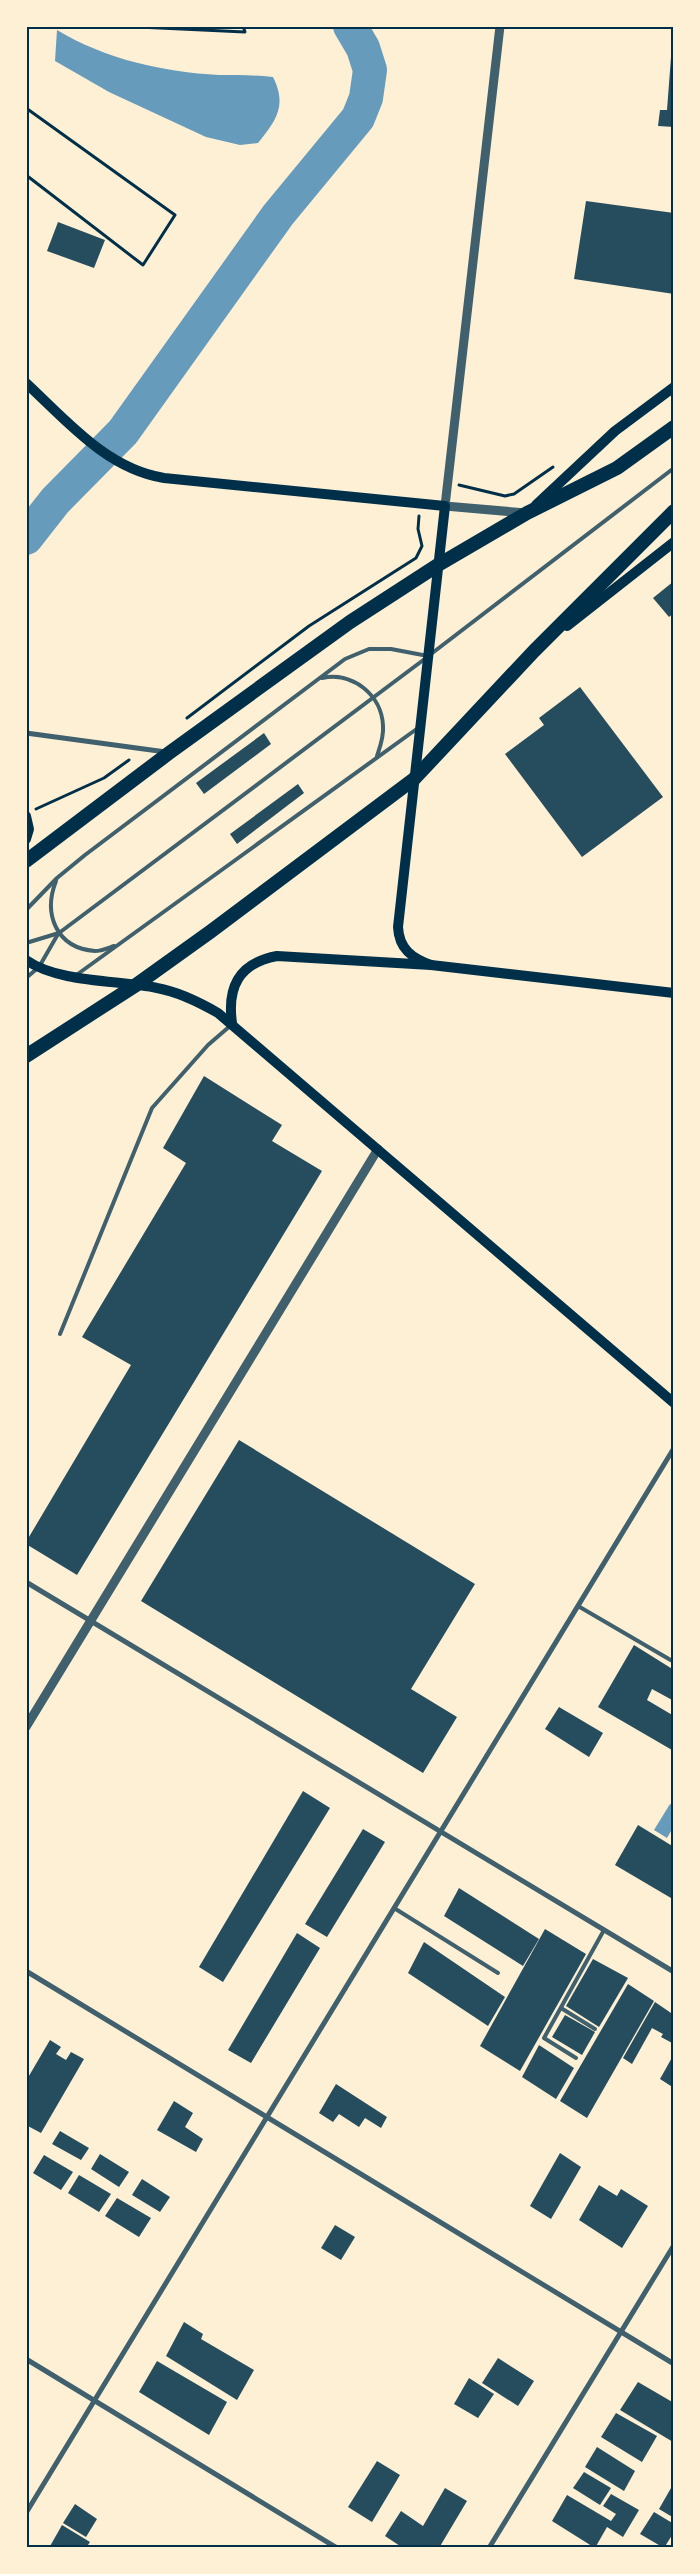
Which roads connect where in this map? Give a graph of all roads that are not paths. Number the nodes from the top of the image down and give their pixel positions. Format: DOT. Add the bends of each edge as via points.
graph roads {
  1 [pos="500,26"];
  2 [pos="26,383"];
  3 [pos="674,387"];
  4 [pos="674,427"];
  5 [pos="674,468"];
  6 [pos="445,506"];
  7 [pos="674,511"];
  8 [pos="527,513"];
  9 [pos="674,542"];
  10 [pos="438,565"];
  11 [pos="534,651"];
  12 [pos="428,656"];
  13 [pos="319,678"];
  14 [pos="373,697"];
  15 [pos="419,727"];
  16 [pos="26,733"];
  17 [pos="169,752"];
  18 [pos="377,756"];
  19 [pos="414,779"];
  20 [pos="26,816"];
  21 [pos="26,839"];
  22 [pos="26,860"];
  23 [pos="57,878"];
  24 [pos="26,910"];
  25 [pos="59,933"];
  26 [pos="26,943"];
  27 [pos="116,946"];
  28 [pos="26,960"];
  29 [pos="431,965"];
  30 [pos="38,967"];
  31 [pos="74,976"];
  32 [pos="26,978"];
  33 [pos="136,984"];
  34 [pos="674,993"];
  35 [pos="232,1023"];
  36 [pos="26,1056"];
  37 [pos="378,1148"];
  38 [pos="60,1334"];
  39 [pos="674,1403"];
  40 [pos="674,1448"];
  41 [pos="26,1582"];
  42 [pos="578,1606"];
  43 [pos="91,1621"];
  44 [pos="674,1662"];
  45 [pos="26,1727"];
  46 [pos="441,1832"];
  47 [pos="394,1908"];
  48 [pos="604,1930"];
  49 [pos="26,1971"];
  50 [pos="674,1972"];
  51 [pos="498,1973"];
  52 [pos="561,2008"];
  53 [pos="595,2029"];
  54 [pos="576,2058"];
  55 [pos="267,2117"];
  56 [pos="674,2245"];
  57 [pos="621,2332"];
  58 [pos="26,2359"];
  59 [pos="674,2364"];
  60 [pos="95,2400"];
  61 [pos="26,2512"];
  62 [pos="337,2548"];
  63 [pos="489,2548"];
  1 -- 6 [label="street"];
  2 -- 6 [label="main road" via="112,459 139,473"];
  3 -- 8 [label="main road" via="615,431"];
  4 -- 8 [label="highway" via="617,468"];
  5 -- 12 [label="lane"];
  6 -- 8 [label="street"];
  6 -- 10 [label="main road"];
  7 -- 11 [label="highway"];
  8 -- 10 [label="highway"];
  9 -- 11 [label="main road"];
  10 -- 12 [label="main road"];
  10 -- 17 [label="highway" via="315,646"];
  11 -- 19 [label="highway"];
  12 -- 13 [label="lane" via="390,649 368,649 345,659"];
  12 -- 14 [label="lane"];
  12 -- 15 [label="main road"];
  13 -- 14 [label="lane" via="333,675 349,679"];
  13 -- 23 [label="lane"];
  14 -- 18 [label="lane" via="383,726"];
  14 -- 25 [label="lane"];
  15 -- 18 [label="lane"];
  15 -- 19 [label="main road"];
  16 -- 17 [label="street"];
  17 -- 22 [label="highway"];
  18 -- 27 [label="lane"];
  19 -- 29 [label="main road" via="398,938 409,954"];
  19 -- 33 [label="highway"];
  20 -- 21 [label="main road" via="29,829"];
  23 -- 24 [label="lane"];
  23 -- 25 [label="lane" via="50,896 50,916"];
  25 -- 26 [label="lane"];
  25 -- 27 [label="lane" via="75,946 96,951"];
  25 -- 30 [label="lane"];
  27 -- 31 [label="lane"];
  28 -- 30 [label="main road"];
  29 -- 34 [label="main road"];
  29 -- 35 [label="main road" via="277,956 263,959 245,970 238,979 230,1006"];
  30 -- 31 [label="main road"];
  30 -- 32 [label="lane"];
  31 -- 33 [label="main road"];
  33 -- 35 [label="main road" via="185,996"];
  33 -- 36 [label="highway"];
  35 -- 37 [label="main road"];
  35 -- 38 [label="lane" via="152,1108"];
  37 -- 39 [label="main road"];
  37 -- 43 [label="street"];
  40 -- 42 [label="street"];
  41 -- 43 [label="street"];
  42 -- 44 [label="lane"];
  42 -- 46 [label="street"];
  43 -- 45 [label="street"];
  43 -- 46 [label="street"];
  46 -- 47 [label="street"];
  46 -- 48 [label="street"];
  47 -- 51 [label="lane"];
  47 -- 55 [label="street"];
  48 -- 50 [label="street"];
  48 -- 52 [label="lane"];
  49 -- 55 [label="street"];
  52 -- 53 [label="lane"];
  52 -- 54 [label="lane" via="544,2038"];
  55 -- 57 [label="street"];
  55 -- 60 [label="street"];
  56 -- 57 [label="street"];
  57 -- 59 [label="street"];
  57 -- 63 [label="street"];
  58 -- 60 [label="street"];
  60 -- 61 [label="street"];
  60 -- 62 [label="street"];
}
